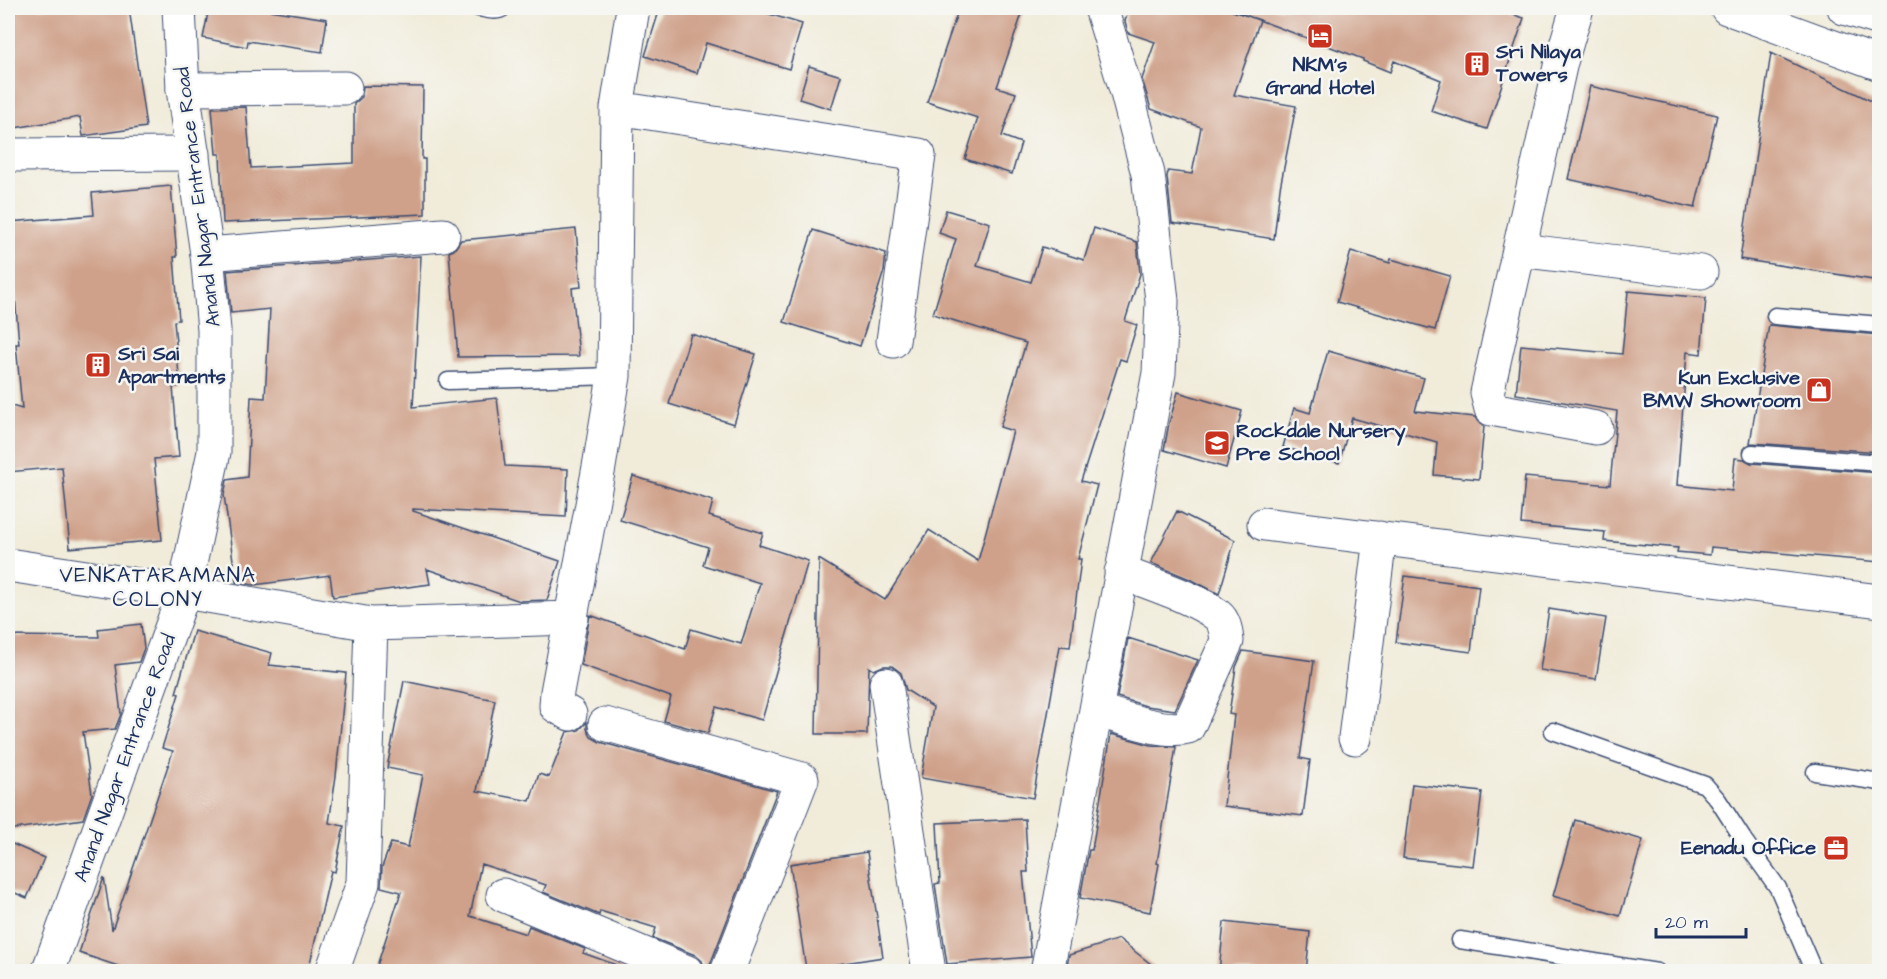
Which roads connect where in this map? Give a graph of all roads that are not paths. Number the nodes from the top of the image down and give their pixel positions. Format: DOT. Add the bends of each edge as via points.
graph roads {
  1 [pos="179,8"];
  2 [pos="478,8"];
  3 [pos="504,8"];
  4 [pos="633,8"];
  5 [pos="1101,8"];
  6 [pos="1577,8"];
  7 [pos="1727,8"];
  8 [pos="1844,8"];
  9 [pos="1880,19"];
  10 [pos="1880,64"];
  11 [pos="345,88"];
  12 [pos="183,89"];
  13 [pos="617,108"];
  14 [pos="193,154"];
  15 [pos="8,155"];
  16 [pos="442,235"];
  17 [pos="1519,250"];
  18 [pos="207,254"];
  19 [pos="1701,272"];
  20 [pos="1775,316"];
  21 [pos="1880,325"];
  22 [pos="893,342"];
  23 [pos="614,376"];
  24 [pos="448,381"];
  25 [pos="1596,428"];
  26 [pos="1752,453"];
  27 [pos="1880,464"];
  28 [pos="1264,524"];
  29 [pos="1380,538"];
  30 [pos="8,565"];
  31 [pos="1121,572"];
  32 [pos="184,592"];
  33 [pos="1880,600"];
  34 [pos="572,618"];
  35 [pos="371,624"];
  36 [pos="886,684"];
  37 [pos="1095,710"];
  38 [pos="570,714"];
  39 [pos="604,724"];
  40 [pos="1553,731"];
  41 [pos="1355,738"];
  42 [pos="1815,772"];
  43 [pos="1880,782"];
  44 [pos="503,895"];
  45 [pos="1460,940"];
  46 [pos="48,972"];
  47 [pos="332,972"];
  48 [pos="687,972"];
  49 [pos="727,972"];
  50 [pos="929,972"];
  51 [pos="1047,972"];
  52 [pos="1657,972"];
  53 [pos="1814,972"];
  1 -- 12 [label="street, Anand Nagar Entrance Road"];
  2 -- 3 [label="lane"];
  4 -- 13 [label="street"];
  5 -- 31 [label="street" via="1148,174 1162,301 1159,373"];
  6 -- 17 [label="street"];
  7 -- 10 [label="street"];
  8 -- 9 [label="street"];
  11 -- 12 [label="street"];
  12 -- 14 [label="street, Anand Nagar Entrance Road"];
  13 -- 22 [label="street" via="919,155"];
  13 -- 23 [label="street"];
  14 -- 15 [label="street"];
  14 -- 18 [label="street, Anand Nagar Entrance Road"];
  16 -- 18 [label="street"];
  17 -- 19 [label="street"];
  17 -- 25 [label="street" via="1487,393 1491,409"];
  18 -- 32 [label="street, Anand Nagar Entrance Road" via="214,330 214,452"];
  20 -- 21 [label="lane"];
  23 -- 24 [label="lane"];
  23 -- 34 [label="street"];
  26 -- 27 [label="lane"];
  28 -- 29 [label="street"];
  29 -- 33 [label="street"];
  29 -- 41 [label="street"];
  30 -- 32 [label="street"];
  31 -- 37 [label="street"];
  31 -- 37 [label="street" via="1193,601 1219,616 1227,641 1188,727 1159,728"];
  32 -- 35 [label="street"];
  32 -- 46 [label="street, Anand Nagar Entrance Road"];
  34 -- 35 [label="street"];
  34 -- 38 [label="street" via="556,706"];
  35 -- 47 [label="street" via="363,883"];
  36 -- 50 [label="street"];
  37 -- 51 [label="street"];
  39 -- 49 [label="street" via="802,779"];
  40 -- 53 [label="lane" via="1705,785 1778,888"];
  42 -- 43 [label="lane"];
  44 -- 48 [label="street"];
  45 -- 52 [label="lane"];
}
